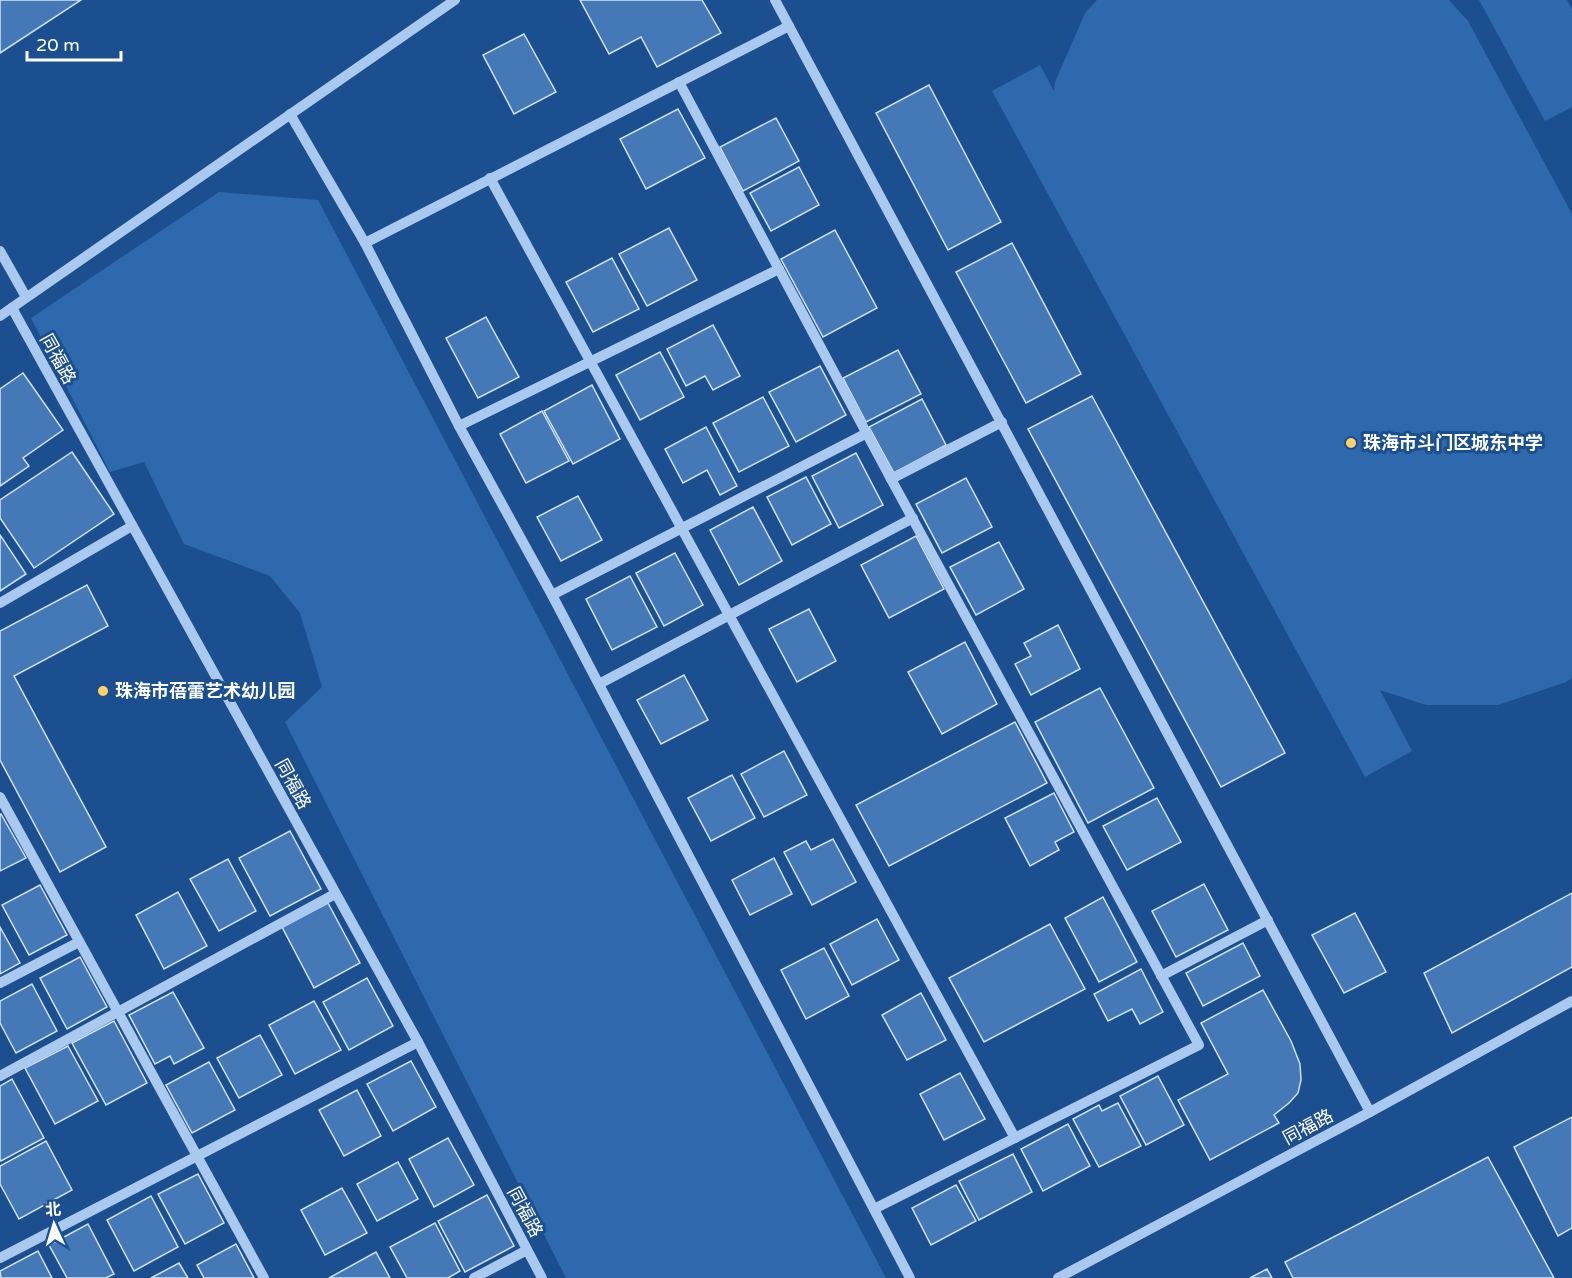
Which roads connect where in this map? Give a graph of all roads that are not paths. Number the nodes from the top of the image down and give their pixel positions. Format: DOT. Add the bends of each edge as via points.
graph roads {
  1 [pos="455,0"];
  2 [pos="776,0"];
  3 [pos="789,26"];
  4 [pos="679,82"];
  5 [pos="290,114"];
  6 [pos="490,178"];
  7 [pos="365,243"];
  8 [pos="0,251"];
  9 [pos="779,269"];
  10 [pos="26,297"];
  11 [pos="12,308"];
  12 [pos="0,316"];
  13 [pos="591,362"];
  14 [pos="1002,422"];
  15 [pos="459,426"];
  16 [pos="867,433"];
  17 [pos="891,478"];
  18 [pos="913,518"];
  19 [pos="132,526"];
  20 [pos="682,528"];
  21 [pos="552,595"];
  22 [pos="0,603"];
  23 [pos="729,615"];
  24 [pos="599,684"];
  25 [pos="0,797"];
  26 [pos="335,894"];
  27 [pos="1268,920"];
  28 [pos="79,942"];
  29 [pos="1161,976"];
  30 [pos="0,983"];
  31 [pos="1572,1001"];
  32 [pos="118,1012"];
  33 [pos="417,1042"];
  34 [pos="0,1076"];
  35 [pos="1371,1112"];
  36 [pos="1015,1138"];
  37 [pos="197,1156"];
  38 [pos="874,1209"];
  39 [pos="527,1250"];
  40 [pos="0,1258"];
  41 [pos="264,1278"];
  42 [pos="474,1278"];
  43 [pos="542,1278"];
  44 [pos="910,1278"];
  45 [pos="1058,1278"];
  1 -- 5 [label="street"];
  2 -- 3 [label="street"];
  3 -- 4 [label="street"];
  3 -- 14 [label="street"];
  4 -- 6 [label="street"];
  4 -- 9 [label="street"];
  5 -- 7 [label="street"];
  5 -- 10 [label="street"];
  6 -- 7 [label="street"];
  6 -- 13 [label="street"];
  7 -- 15 [label="street"];
  8 -- 10 [label="street"];
  9 -- 13 [label="street"];
  9 -- 16 [label="street"];
  10 -- 11 [label="street"];
  11 -- 12 [label="street"];
  11 -- 19 [label="street, 同福路"];
  13 -- 15 [label="street"];
  13 -- 20 [label="street"];
  14 -- 17 [label="street"];
  14 -- 27 [label="street"];
  15 -- 21 [label="street"];
  16 -- 17 [label="street"];
  16 -- 20 [label="street"];
  17 -- 18 [label="street"];
  18 -- 23 [label="street"];
  18 -- 29 [label="street"];
  19 -- 22 [label="street"];
  19 -- 26 [label="street, 同福路"];
  20 -- 21 [label="street"];
  20 -- 23 [label="street"];
  21 -- 24 [label="street"];
  23 -- 24 [label="street"];
  23 -- 36 [label="street"];
  24 -- 38 [label="street"];
  25 -- 28 [label="street"];
  26 -- 32 [label="street"];
  26 -- 33 [label="street, 同福路"];
  27 -- 29 [label="street"];
  27 -- 35 [label="street"];
  28 -- 30 [label="street"];
  28 -- 32 [label="street"];
  29 -- 36 [label="street" via="1199,1045"];
  31 -- 35 [label="street, 同福路"];
  32 -- 34 [label="street"];
  32 -- 37 [label="street"];
  33 -- 37 [label="street"];
  33 -- 39 [label="street, 同福路"];
  35 -- 45 [label="street, 同福路"];
  36 -- 38 [label="street"];
  37 -- 40 [label="street"];
  37 -- 41 [label="street"];
  38 -- 44 [label="street"];
  39 -- 42 [label="street"];
  39 -- 43 [label="street, 同福路"];
}
